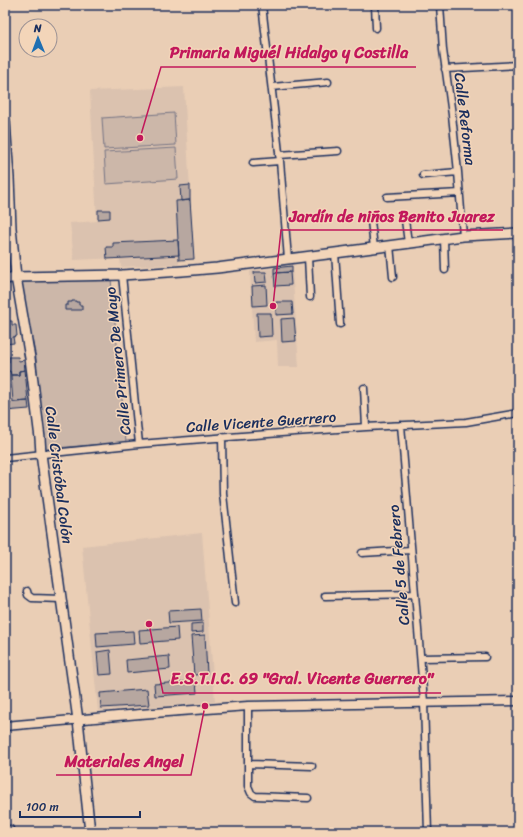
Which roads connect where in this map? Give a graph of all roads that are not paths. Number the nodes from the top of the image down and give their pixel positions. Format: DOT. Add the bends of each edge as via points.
graph roads {
  1 [pos="262,5"];
  2 [pos="375,5"];
  3 [pos="440,5"];
  4 [pos="376,28"];
  5 [pos="518,65"];
  6 [pos="445,69"];
  7 [pos="328,82"];
  8 [pos="272,87"];
  9 [pos="5,121"];
  10 [pos="338,151"];
  11 [pos="279,158"];
  12 [pos="253,164"];
  13 [pos="458,172"];
  14 [pos="423,175"];
  15 [pos="460,193"];
  16 [pos="387,197"];
  17 [pos="405,220"];
  18 [pos="371,222"];
  19 [pos="518,233"];
  20 [pos="463,236"];
  21 [pos="444,238"];
  22 [pos="408,243"];
  23 [pos="390,246"];
  24 [pos="374,248"];
  25 [pos="335,254"];
  26 [pos="308,257"];
  27 [pos="288,259"];
  28 [pos="445,270"];
  29 [pos="122,275"];
  30 [pos="16,277"];
  31 [pos="393,277"];
  32 [pos="5,279"];
  33 [pos="310,297"];
  34 [pos="340,324"];
  35 [pos="364,388"];
  36 [pos="518,413"];
  37 [pos="401,426"];
  38 [pos="366,427"];
  39 [pos="222,438"];
  40 [pos="139,444"];
  41 [pos="41,454"];
  42 [pos="5,458"];
  43 [pos="411,550"];
  44 [pos="362,553"];
  45 [pos="27,591"];
  46 [pos="415,594"];
  47 [pos="325,596"];
  48 [pos="61,599"];
  49 [pos="235,602"];
  50 [pos="485,657"];
  51 [pos="420,658"];
  52 [pos="518,700"];
  53 [pos="424,702"];
  54 [pos="248,706"];
  55 [pos="78,720"];
  56 [pos="5,726"];
  57 [pos="248,764"];
  58 [pos="312,766"];
  59 [pos="308,798"];
  60 [pos="90,832"];
  61 [pos="428,832"];
  1 -- 8 [label="street"];
  2 -- 4 [label="street"];
  3 -- 6 [label="street, Calle Reforma"];
  5 -- 6 [label="street"];
  6 -- 13 [label="street, Calle Reforma"];
  7 -- 8 [label="street"];
  8 -- 11 [label="street"];
  9 -- 30 [label="main road, Calle Cristóbal Colón"];
  10 -- 11 [label="street"];
  11 -- 12 [label="street"];
  11 -- 27 [label="street"];
  13 -- 14 [label="street"];
  13 -- 15 [label="street, Calle Reforma"];
  15 -- 16 [label="street"];
  15 -- 20 [label="street, Calle Reforma"];
  17 -- 22 [label="street"];
  18 -- 24 [label="street"];
  19 -- 20 [label="main road"];
  20 -- 21 [label="main road"];
  21 -- 22 [label="main road"];
  21 -- 28 [label="street"];
  22 -- 23 [label="main road"];
  23 -- 24 [label="main road"];
  23 -- 31 [label="street"];
  24 -- 25 [label="main road"];
  25 -- 26 [label="main road"];
  25 -- 34 [label="street"];
  26 -- 27 [label="main road"];
  26 -- 33 [label="street"];
  27 -- 29 [label="main road"];
  29 -- 30 [label="main road"];
  29 -- 40 [label="street, Calle Primero De Mayo"];
  30 -- 32 [label="main road"];
  30 -- 41 [label="main road, Calle Cristóbal Colón" via="30,358"];
  35 -- 38 [label="street"];
  36 -- 37 [label="street, Calle Vicente Guerrero" via="466,422"];
  37 -- 38 [label="street, Calle Vicente Guerrero"];
  37 -- 43 [label="street, Calle 5 de Febrero"];
  38 -- 39 [label="street, Calle Vicente Guerrero"];
  39 -- 40 [label="street, Calle Vicente Guerrero"];
  39 -- 49 [label="street" via="223,494"];
  40 -- 41 [label="street, Calle Vicente Guerrero"];
  41 -- 42 [label="street, Calle Vicente Guerrero"];
  41 -- 48 [label="main road, Calle Cristóbal Colón"];
  43 -- 44 [label="street"];
  43 -- 46 [label="street, Calle 5 de Febrero"];
  45 -- 48 [label="street" via="32,598"];
  46 -- 47 [label="street"];
  46 -- 51 [label="street, Calle 5 de Febrero"];
  48 -- 55 [label="main road, Calle Cristóbal Colón"];
  50 -- 51 [label="street"];
  51 -- 53 [label="street, Calle 5 de Febrero"];
  52 -- 53 [label="street"];
  53 -- 54 [label="street"];
  53 -- 61 [label="street, Calle 5 de Febrero"];
  54 -- 55 [label="street"];
  54 -- 57 [label="street"];
  55 -- 56 [label="street"];
  55 -- 60 [label="main road, Calle Cristóbal Colón"];
  57 -- 58 [label="street"];
  57 -- 59 [label="street" via="248,786 255,796"];
}
